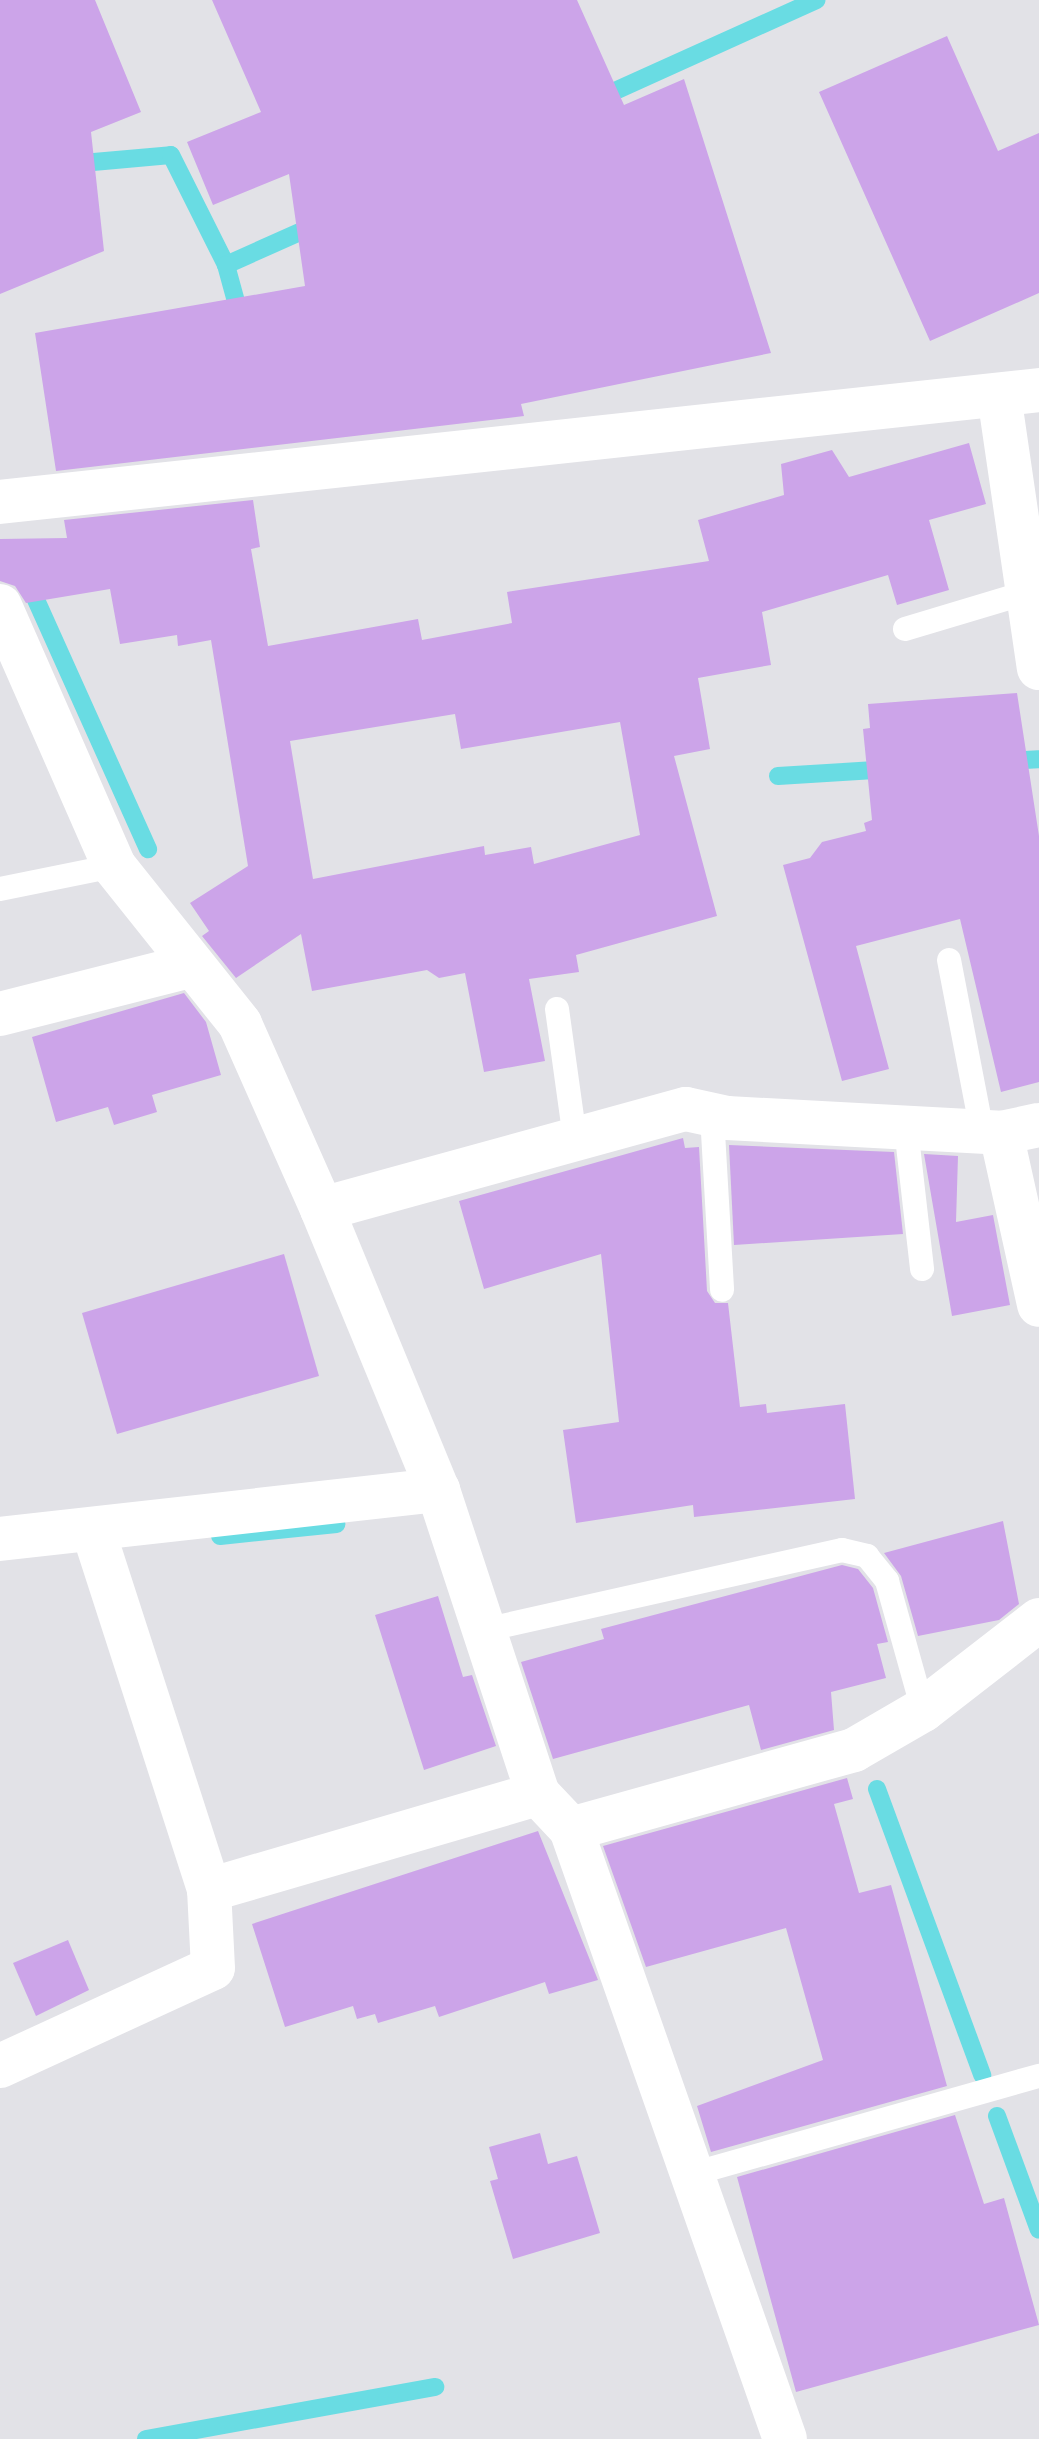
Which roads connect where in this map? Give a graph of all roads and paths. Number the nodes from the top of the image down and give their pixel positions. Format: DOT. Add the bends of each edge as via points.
graph roads {
  1 [pos="1019,393"];
  2 [pos="0,502"];
  3 [pos="1028,592"];
  4 [pos="0,606"];
  5 [pos="905,629"];
  6 [pos="1039,668"];
  7 [pos="114,866"];
  8 [pos="0,889"];
  9 [pos="949,960"];
  10 [pos="190,966"];
  11 [pos="557,1009"];
  12 [pos="0,1014"];
  13 [pos="712,1115"];
  14 [pos="906,1128"];
  15 [pos="1007,1130"];
  16 [pos="575,1139"];
  17 [pos="322,1209"];
  18 [pos="922,1269"];
  19 [pos="722,1290"];
  20 [pos="1039,1305"];
  21 [pos="438,1490"];
  22 [pos="93,1530"];
  23 [pos="0,1539"];
  24 [pos="1039,1620"];
  25 [pos="484,1630"];
  26 [pos="923,1710"];
  27 [pos="538,1794"];
  28 [pos="571,1829"];
  29 [pos="209,1890"];
  30 [pos="0,2066"];
  31 [pos="1039,2076"];
  32 [pos="692,2174"];
  33 [pos="785,2439"];
  1 -- 2 [label="street"];
  1 -- 3 [label="street"];
  3 -- 5 [label="lane"];
  3 -- 6 [label="street"];
  4 -- 7 [label="street"];
  7 -- 8 [label="lane"];
  7 -- 10 [label="street"];
  9 -- 15 [label="lane"];
  10 -- 12 [label="street"];
  10 -- 17 [label="street" via="240,1024"];
  11 -- 16 [label="lane"];
  13 -- 14 [label="street"];
  13 -- 16 [label="street" via="686,1109"];
  13 -- 19 [label="lane"];
  14 -- 15 [label="street"];
  14 -- 18 [label="lane"];
  15 -- 20 [label="street"];
  16 -- 17 [label="street"];
  17 -- 21 [label="street"];
  21 -- 22 [label="street"];
  21 -- 25 [label="street"];
  22 -- 23 [label="street"];
  22 -- 29 [label="street"];
  24 -- 26 [label="street"];
  25 -- 26 [label="lane" via="842,1550 867,1556 887,1581"];
  25 -- 27 [label="street"];
  26 -- 28 [label="street" via="854,1750"];
  27 -- 28 [label="street"];
  27 -- 29 [label="street"];
  28 -- 32 [label="street"];
  29 -- 30 [label="street" via="213,1968"];
  31 -- 32 [label="lane"];
  32 -- 33 [label="street"];
}
